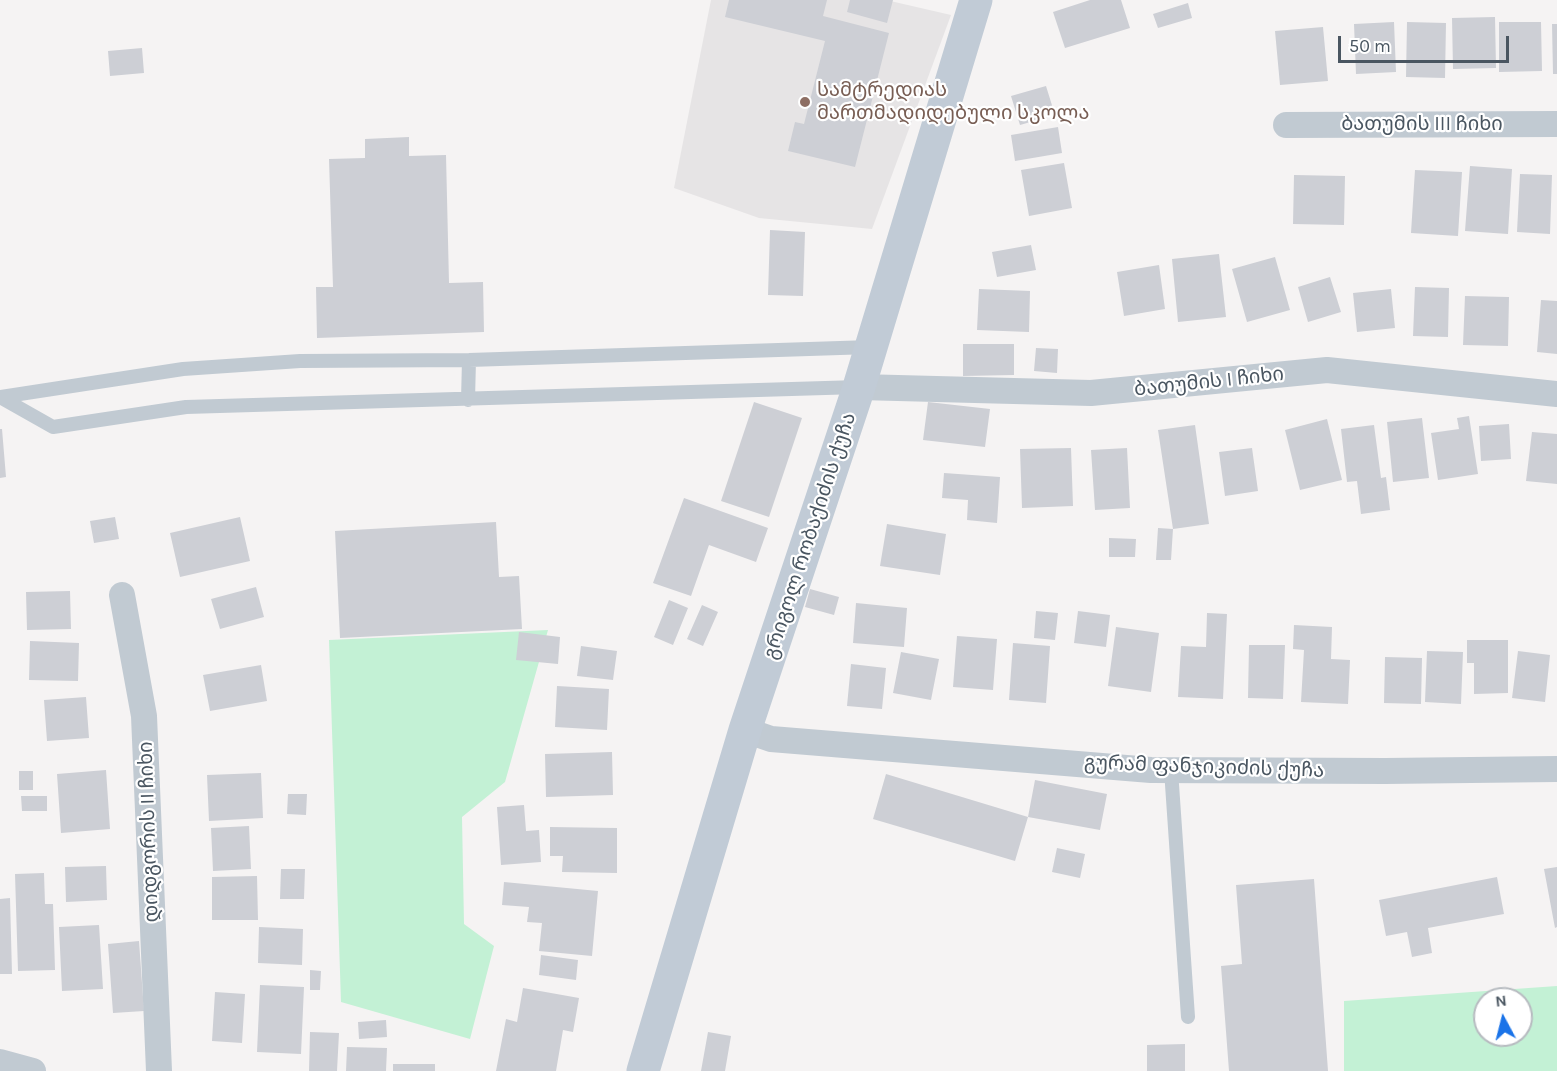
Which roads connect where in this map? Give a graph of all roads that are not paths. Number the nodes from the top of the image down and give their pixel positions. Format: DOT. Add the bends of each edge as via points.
graph roads {
  1 [pos="976,0"];
  2 [pos="1557,124"];
  3 [pos="1286,125"];
  4 [pos="871,347"];
  5 [pos="469,360"];
  6 [pos="860,387"];
  7 [pos="1557,394"];
  8 [pos="468,400"];
  9 [pos="122,595"];
  10 [pos="745,730"];
  11 [pos="1557,769"];
  12 [pos="1172,770"];
  13 [pos="1188,1017"];
  14 [pos="0,1062"];
  15 [pos="33,1071"];
  16 [pos="159,1071"];
  17 [pos="643,1071"];
  1 -- 4 [label="street, გრიგოლ რობაქიძის ქუჩა"];
  2 -- 3 [label="street, ბათუმის III ჩიხი"];
  4 -- 5 [label="lane"];
  4 -- 6 [label="street, გრიგოლ რობაქიძის ქუჩა"];
  5 -- 8 [label="lane"];
  5 -- 8 [label="lane" via="300,361 183,369 0,397 53,427 186,407"];
  6 -- 7 [label="street, ბათუმის I ჩიხი" via="1091,393 1327,370"];
  6 -- 8 [label="lane"];
  6 -- 10 [label="street, გრიგოლ რობაქიძის ქუჩა"];
  9 -- 16 [label="street, დიდგორის II ჩიხი" via="144,716"];
  10 -- 12 [label="street, გურამ ფანჯიკიძის ქუჩა" via="771,739"];
  10 -- 17 [label="street, გრიგოლ რობაქიძის ქუჩა"];
  11 -- 12 [label="street, გურამ ფანჯიკიძის ქუჩა"];
  12 -- 13 [label="lane"];
  14 -- 15 [label="street"];
}
